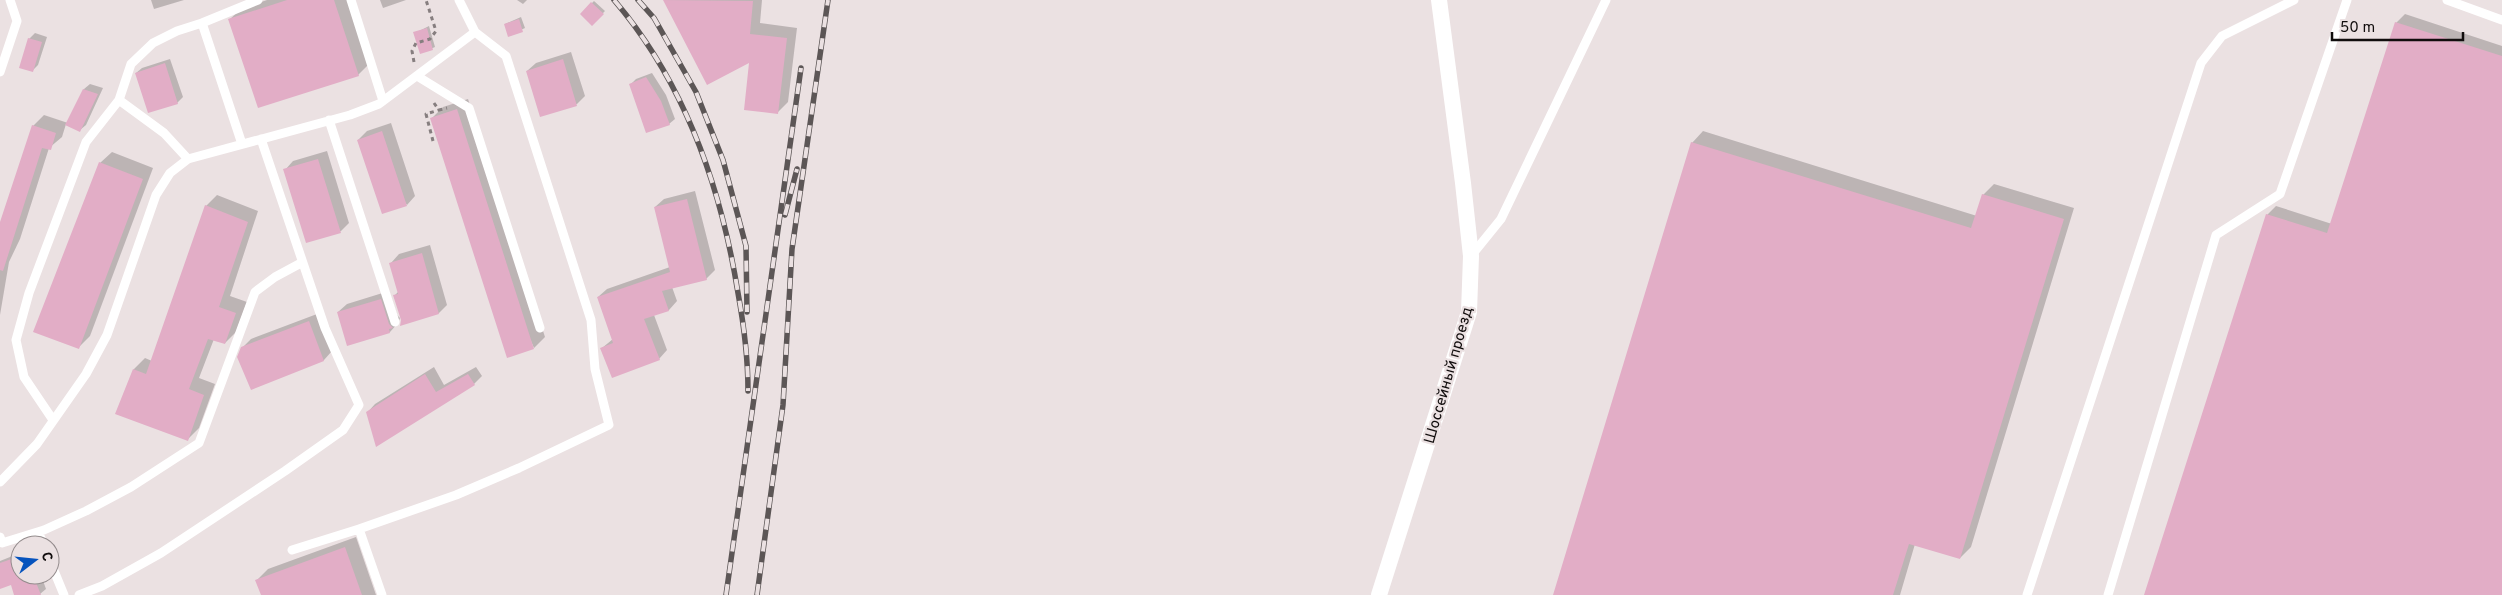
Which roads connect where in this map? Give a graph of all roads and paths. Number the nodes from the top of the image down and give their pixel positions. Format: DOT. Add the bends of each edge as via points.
graph roads {
  1 [pos="10,0"];
  2 [pos="258,0"];
  3 [pos="351,0"];
  4 [pos="426,0"];
  5 [pos="459,0"];
  6 [pos="1439,0"];
  7 [pos="1606,0"];
  8 [pos="2294,0"];
  9 [pos="2347,0"];
  10 [pos="2447,0"];
  11 [pos="2502,20"];
  12 [pos="202,23"];
  13 [pos="475,32"];
  14 [pos="0,72"];
  15 [pos="417,76"];
  16 [pos="120,100"];
  17 [pos="383,101"];
  18 [pos="452,107"];
  19 [pos="439,110"];
  20 [pos="329,120"];
  21 [pos="261,139"];
  22 [pos="433,141"];
  23 [pos="242,144"];
  24 [pos="188,159"];
  25 [pos="1471,256"];
  26 [pos="302,263"];
  27 [pos="395,322"];
  28 [pos="540,328"];
  29 [pos="53,420"];
  30 [pos="0,482"];
  31 [pos="359,529"];
  32 [pos="38,532"];
  33 [pos="39,535"];
  34 [pos="0,537"];
  35 [pos="292,550"];
  36 [pos="79,595"];
  37 [pos="382,595"];
  38 [pos="1379,595"];
  39 [pos="2027,595"];
  40 [pos="2108,595"];
  1 -- 14 [label="lane" via="17,22"];
  2 -- 12 [label="lane"];
  3 -- 17 [label="lane"];
  4 -- 15 [label="path" via="436,31 430,39 416,43 412,51"];
  5 -- 13 [label="lane"];
  6 -- 25 [label="street, Шоссейный проезд"];
  7 -- 25 [label="lane" via="1501,219"];
  8 -- 39 [label="lane" via="2222,36 2201,63"];
  9 -- 40 [label="lane" via="2280,194 2216,235"];
  10 -- 11 [label="lane"];
  12 -- 16 [label="lane" via="152,43 131,64"];
  12 -- 23 [label="lane"];
  13 -- 15 [label="lane"];
  13 -- 31 [label="lane" via="506,56 591,320 594,369 609,425 465,491"];
  15 -- 17 [label="lane"];
  15 -- 19 [label="path"];
  15 -- 28 [label="lane" via="469,108"];
  16 -- 24 [label="lane" via="164,133"];
  16 -- 29 [label="lane" via="86,142 29,293 16,340 24,377"];
  17 -- 20 [label="lane"];
  18 -- 19 [label="path"];
  19 -- 22 [label="path" via="426,114"];
  20 -- 21 [label="lane"];
  20 -- 27 [label="lane"];
  21 -- 23 [label="lane"];
  21 -- 26 [label="lane"];
  23 -- 24 [label="lane"];
  24 -- 29 [label="lane" via="170,173 156,195 106,335 86,374"];
  25 -- 38 [label="street, Шоссейный проезд" via="1469,312"];
  26 -- 32 [label="lane" via="274,277 255,292 199,443 131,487"];
  26 -- 36 [label="lane" via="324,328 359,405 343,430 161,553"];
  29 -- 30 [label="lane" via="37,444"];
  31 -- 35 [label="lane"];
  31 -- 37 [label="lane"];
  32 -- 33 [label="lane"];
  32 -- 34 [label="lane" via="2,543"];
}
